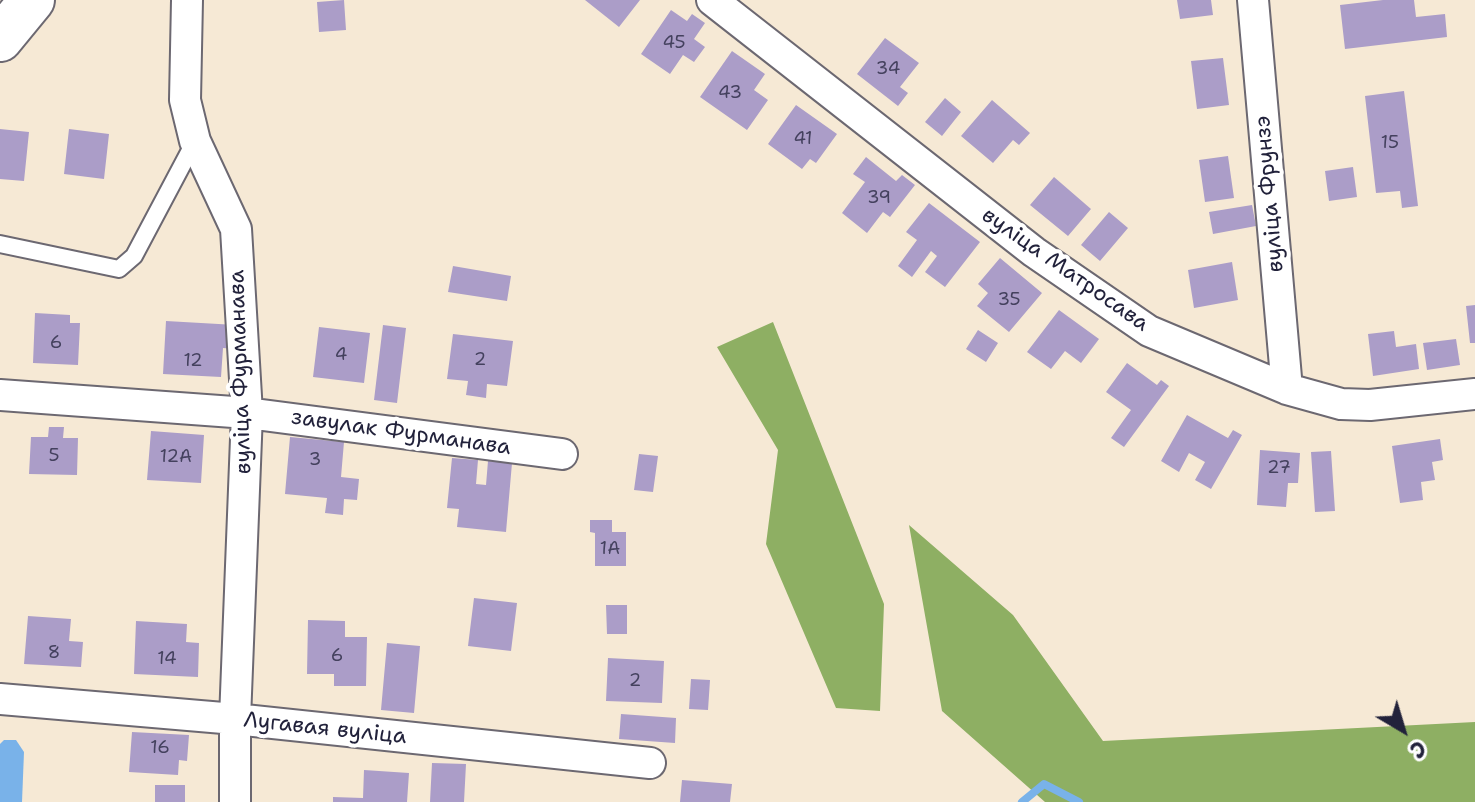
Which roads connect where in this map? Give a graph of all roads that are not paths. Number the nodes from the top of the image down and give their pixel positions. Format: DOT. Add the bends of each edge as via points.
graph roads {
  1 [pos="32,0"];
  2 [pos="187,0"];
  3 [pos="712,0"];
  4 [pos="1253,0"];
  5 [pos="0,39"];
  6 [pos="195,141"];
  7 [pos="0,244"];
  8 [pos="1287,389"];
  9 [pos="1475,394"];
  10 [pos="0,395"];
  11 [pos="247,413"];
  12 [pos="562,454"];
  13 [pos="0,699"];
  14 [pos="235,719"];
  15 [pos="650,763"];
  16 [pos="235,802"];
  1 -- 5 [label="main road"];
  2 -- 6 [label="street, вуліца Фурманава" via="185,100"];
  3 -- 8 [label="street, вуліца Матросава" via="1034,252 1149,331"];
  4 -- 8 [label="street, вуліца Фрунзэ"];
  6 -- 7 [label="lane" via="134,256 119,269"];
  6 -- 11 [label="street, вуліца Фурманава" via="236,229"];
  8 -- 9 [label="street, вуліца Матросава" via="1341,404 1370,405"];
  10 -- 11 [label="street, завулак Фурманава"];
  11 -- 12 [label="street, завулак Фурманава"];
  11 -- 14 [label="street, вуліца Фурманава"];
  13 -- 14 [label="street, Лугавая вуліца"];
  14 -- 15 [label="street, Лугавая вуліца"];
  14 -- 16 [label="street, вуліца Фурманава"];
}
